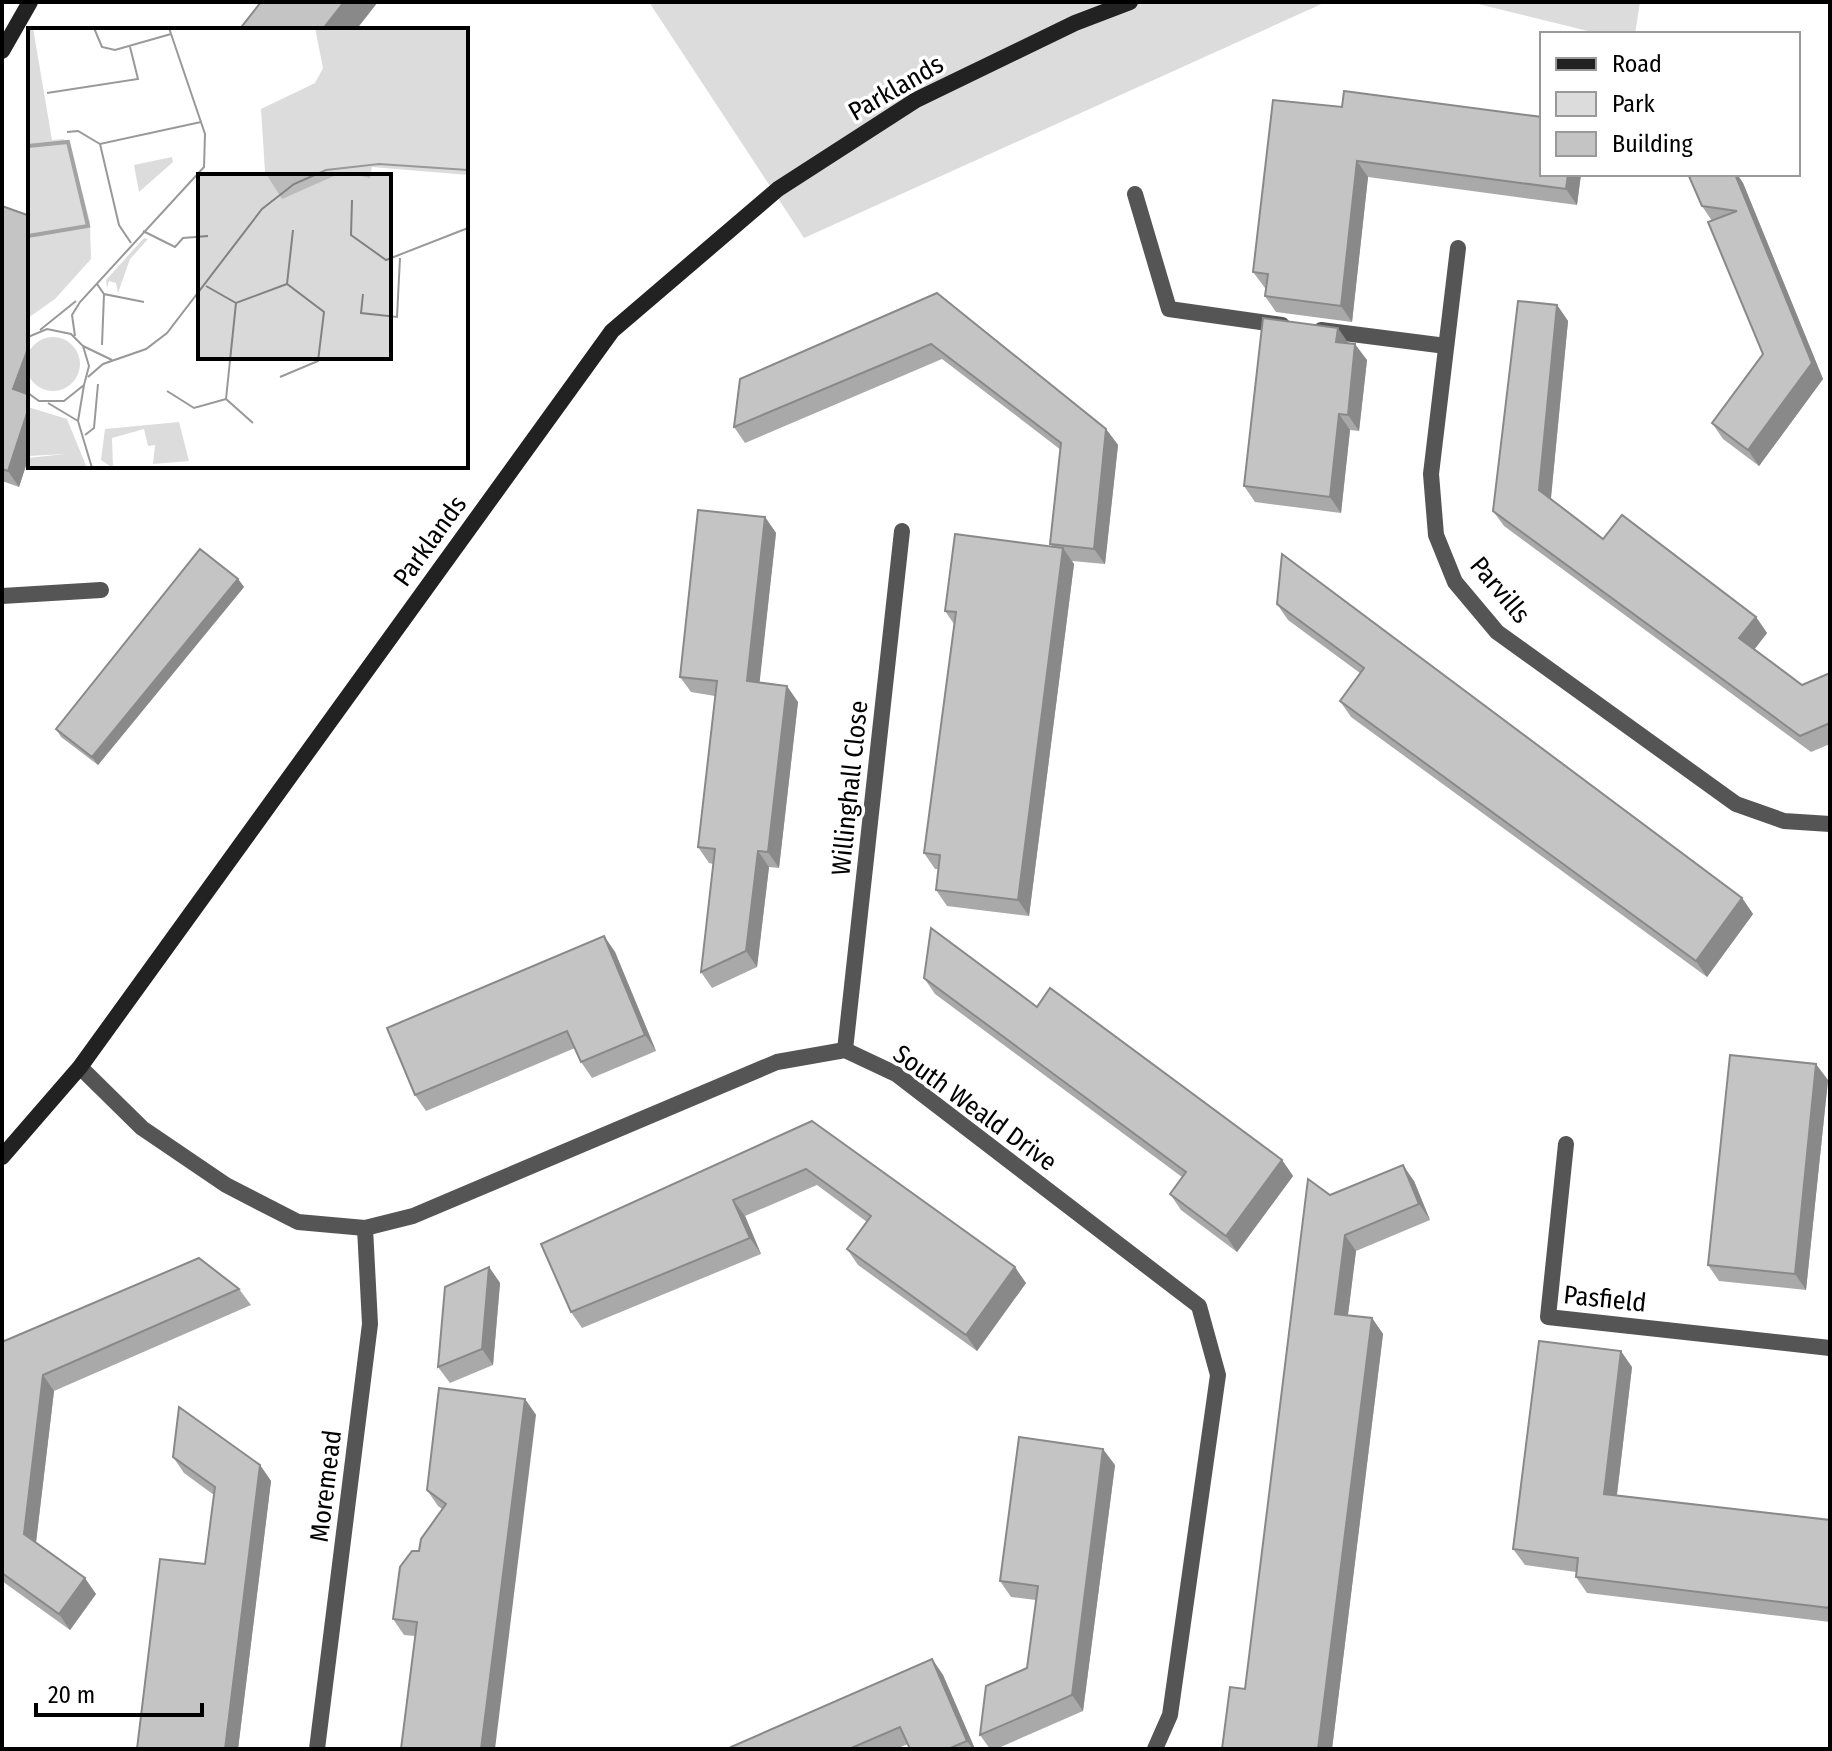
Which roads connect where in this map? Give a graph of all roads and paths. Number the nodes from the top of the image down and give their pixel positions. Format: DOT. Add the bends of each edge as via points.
graph roads {
  1 [pos="30,2"];
  2 [pos="1130,2"];
  3 [pos="2,51"];
  4 [pos="1135,194"];
  5 [pos="1458,248"];
  6 [pos="1446,346"];
  7 [pos="902,531"];
  8 [pos="101,590"];
  9 [pos="2,596"];
  10 [pos="1830,824"];
  11 [pos="845,1050"];
  12 [pos="80,1067"];
  13 [pos="1566,1144"];
  14 [pos="2,1157"];
  15 [pos="365,1228"];
  16 [pos="1830,1348"];
  17 [pos="317,1749"];
  18 [pos="1155,1749"];
  1 -- 3 [label="street"];
  2 -- 12 [label="street, Parklands" via="1075,23 903,108 778,189 612,331"];
  4 -- 6 [label="street" via="1169,309"];
  5 -- 6 [label="street, Parvills"];
  6 -- 10 [label="street, Parvills" via="1431,474 1436,535 1455,582 1497,632 1736,804 1784,821"];
  7 -- 11 [label="street, Willinghall Close"];
  8 -- 9 [label="street"];
  11 -- 15 [label="street" via="777,1062 413,1216"];
  11 -- 18 [label="street, South Weald Drive" via="896,1074 1199,1306 1218,1375 1170,1715"];
  12 -- 14 [label="street, Parklands"];
  12 -- 15 [label="street" via="142,1128 226,1185 298,1222"];
  13 -- 16 [label="street, Pasfield" via="1548,1317"];
  15 -- 17 [label="street, Moremead" via="370,1324"];
}
